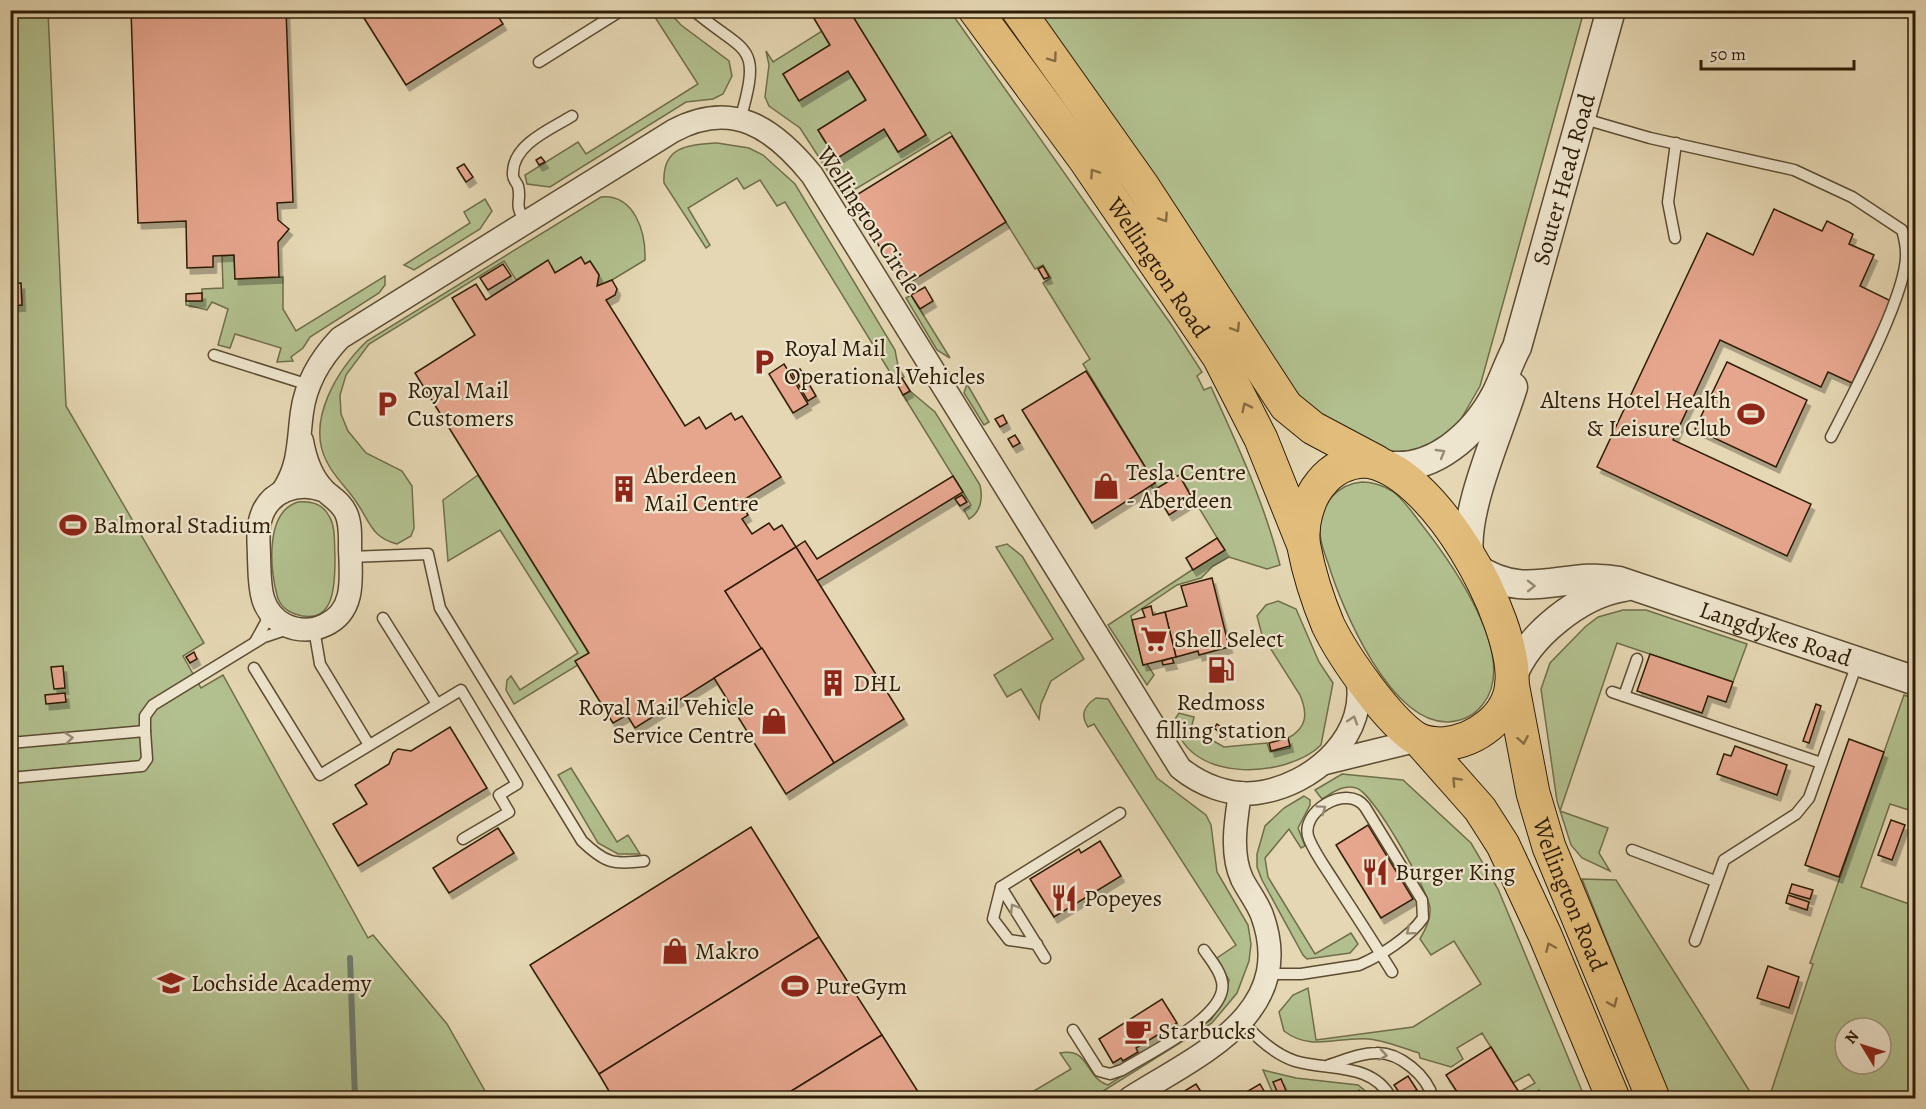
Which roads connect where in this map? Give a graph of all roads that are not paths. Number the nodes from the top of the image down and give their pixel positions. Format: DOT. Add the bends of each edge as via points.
graph roads {
  1 [pos="622,10"];
  2 [pos="693,10"];
  3 [pos="975,10"];
  4 [pos="1018,10"];
  5 [pos="1611,10"];
  6 [pos="538,62"];
  7 [pos="572,116"];
  8 [pos="1581,118"];
  9 [pos="740,120"];
  10 [pos="1676,143"];
  11 [pos="525,221"];
  12 [pos="1675,238"];
  13 [pos="1517,347"];
  14 [pos="214,355"];
  15 [pos="309,385"];
  16 [pos="301,436"];
  17 [pos="1831,437"];
  18 [pos="1381,464"];
  19 [pos="325,491"];
  20 [pos="282,492"];
  21 [pos="1303,545"];
  22 [pos="350,557"];
  23 [pos="1473,561"];
  24 [pos="1635,586"];
  25 [pos="267,608"];
  26 [pos="383,618"];
  27 [pos="304,628"];
  28 [pos="255,642"];
  29 [pos="1637,659"];
  30 [pos="1858,661"];
  31 [pos="254,668"];
  32 [pos="1355,669"];
  33 [pos="1512,680"];
  34 [pos="1916,681"];
  35 [pos="1612,692"];
  36 [pos="1624,696"];
  37 [pos="437,705"];
  38 [pos="145,731"];
  39 [pos="1419,740"];
  40 [pos="10,743"];
  41 [pos="369,745"];
  42 [pos="1325,763"];
  43 [pos="1821,764"];
  44 [pos="10,778"];
  45 [pos="1240,793"];
  46 [pos="1120,813"];
  47 [pos="463,839"];
  48 [pos="1632,850"];
  49 [pos="644,861"];
  50 [pos="1715,881"];
  51 [pos="1001,886"];
  52 [pos="1695,941"];
  53 [pos="1037,944"];
  54 [pos="1204,950"];
  55 [pos="1380,952"];
  56 [pos="1045,958"];
  57 [pos="1392,972"];
  58 [pos="1269,974"];
  59 [pos="1243,1022"];
  60 [pos="1073,1030"];
  61 [pos="1326,1066"];
  62 [pos="1130,1098"];
  63 [pos="1391,1098"];
  64 [pos="1434,1098"];
  65 [pos="1613,1098"];
  66 [pos="1653,1098"];
  1 -- 6 [label="lane"];
  2 -- 9 [label="lane" via="748,55 749,83"];
  21 -- 3 [label="main road, Wellington Road, one-way" via="1261,440 1219,357 1086,161"];
  4 -- 18 [label="main road, Wellington Road, one-way" via="1142,185 1286,406 1313,428"];
  5 -- 8 [label="street, Souter Head Road"];
  7 -- 11 [label="lane" via="530,142 516,160 513,173 518,187 517,208"];
  8 -- 10 [label="lane"];
  8 -- 13 [label="street, Souter Head Road"];
  9 -- 11 [label="street, Wellington Circle" via="714,119 682,126"];
  9 -- 45 [label="street, Wellington Circle" via="773,134 812,175 1169,755 1201,782"];
  10 -- 12 [label="lane" via="1668,202"];
  10 -- 17 [label="lane" via="1794,170 1852,197 1902,230 1907,254 1903,279"];
  11 -- 15 [label="street, Wellington Circle" via="348,332 327,352"];
  18 -- 13 [label="street, Souter Head Road, one-way" via="1404,466 1422,462 1460,440 1491,403"];
  13 -- 23 [label="street, Souter Head Road" via="1513,387 1470,521"];
  14 -- 15 [label="lane"];
  15 -- 16 [label="street, Wellington Circle"];
  16 -- 19 [label="street, Wellington Circle" via="306,459"];
  16 -- 20 [label="street, Wellington Circle" via="295,467"];
  18 -- 21 [label="main road" via="1344,464 1319,484 1307,512"];
  18 -- 23 [label="main road, Wellington Road" via="1408,480"];
  19 -- 20 [label="street" via="303,486"];
  19 -- 22 [label="street" via="345,512"];
  20 -- 25 [label="street" via="266,507 259,526 260,586"];
  21 -- 32 [label="main road, Wellington Road" via="1329,625"];
  22 -- 27 [label="street" via="351,585 345,607 329,623"];
  22 -- 49 [label="lane" via="428,554 440,608 582,842 610,862"];
  23 -- 24 [label="street, Langdykes Road, one-way" via="1496,579 1517,586 1600,578"];
  23 -- 33 [label="main road, Wellington Road" via="1503,629"];
  24 -- 30 [label="street, Langdykes Road"];
  24 -- 33 [label="street, Langdykes Road" via="1595,594 1577,605 1526,652 1517,663"];
  25 -- 27 [label="street" via="277,620"];
  25 -- 28 [label="lane" via="266,622"];
  26 -- 37 [label="lane"];
  27 -- 28 [label="lane" via="279,631"];
  27 -- 41 [label="lane" via="320,664"];
  28 -- 38 [label="lane" via="153,705 145,716"];
  29 -- 36 [label="lane"];
  30 -- 34 [label="street, Langdykes Road"];
  30 -- 43 [label="lane"];
  31 -- 41 [label="lane" via="320,775"];
  32 -- 39 [label="main road, Wellington Road" via="1395,718"];
  42 -- 32 [label="street, Wellington Circle, one-way" via="1341,746 1355,717 1359,693"];
  33 -- 39 [label="main road" via="1501,712 1478,733 1448,743"];
  33 -- 66 [label="main road, Wellington Road, one-way" via="1533,793 1549,847"];
  35 -- 36 [label="lane"];
  36 -- 43 [label="lane"];
  37 -- 41 [label="lane"];
  37 -- 47 [label="lane" via="461,690 517,784 500,795 509,812"];
  40 -- 38 [label="lane, one-way"];
  38 -- 44 [label="lane" via="144,765"];
  39 -- 42 [label="street, Wellington Circle"];
  65 -- 39 [label="main road, Wellington Road, one-way" via="1503,845 1480,809"];
  42 -- 45 [label="street, Wellington Circle" via="1275,788"];
  43 -- 50 [label="lane" via="1803,807 1731,853"];
  45 -- 58 [label="street" via="1237,861 1269,936"];
  46 -- 51 [label="lane"];
  48 -- 50 [label="lane"];
  50 -- 52 [label="lane"];
  53 -- 51 [label="lane, one-way"];
  51 -- 53 [label="lane" via="993,919 1009,940"];
  53 -- 56 [label="lane"];
  54 -- 60 [label="lane" via="1222,982 1214,1008 1122,1070 1110,1074 1099,1071"];
  55 -- 55 [label="lane, one-way" via="1319,858 1307,830 1312,816 1342,797 1357,799 1365,807 1424,905 1419,924"];
  55 -- 57 [label="lane"];
  55 -- 58 [label="lane" via="1353,967"];
  58 -- 59 [label="street"];
  59 -- 61 [label="lane" via="1282,1055"];
  59 -- 62 [label="street" via="1210,1048"];
  61 -- 63 [label="lane" via="1366,1074 1381,1084"];
  61 -- 64 [label="lane, one-way" via="1362,1054 1382,1053 1412,1068"];
}
